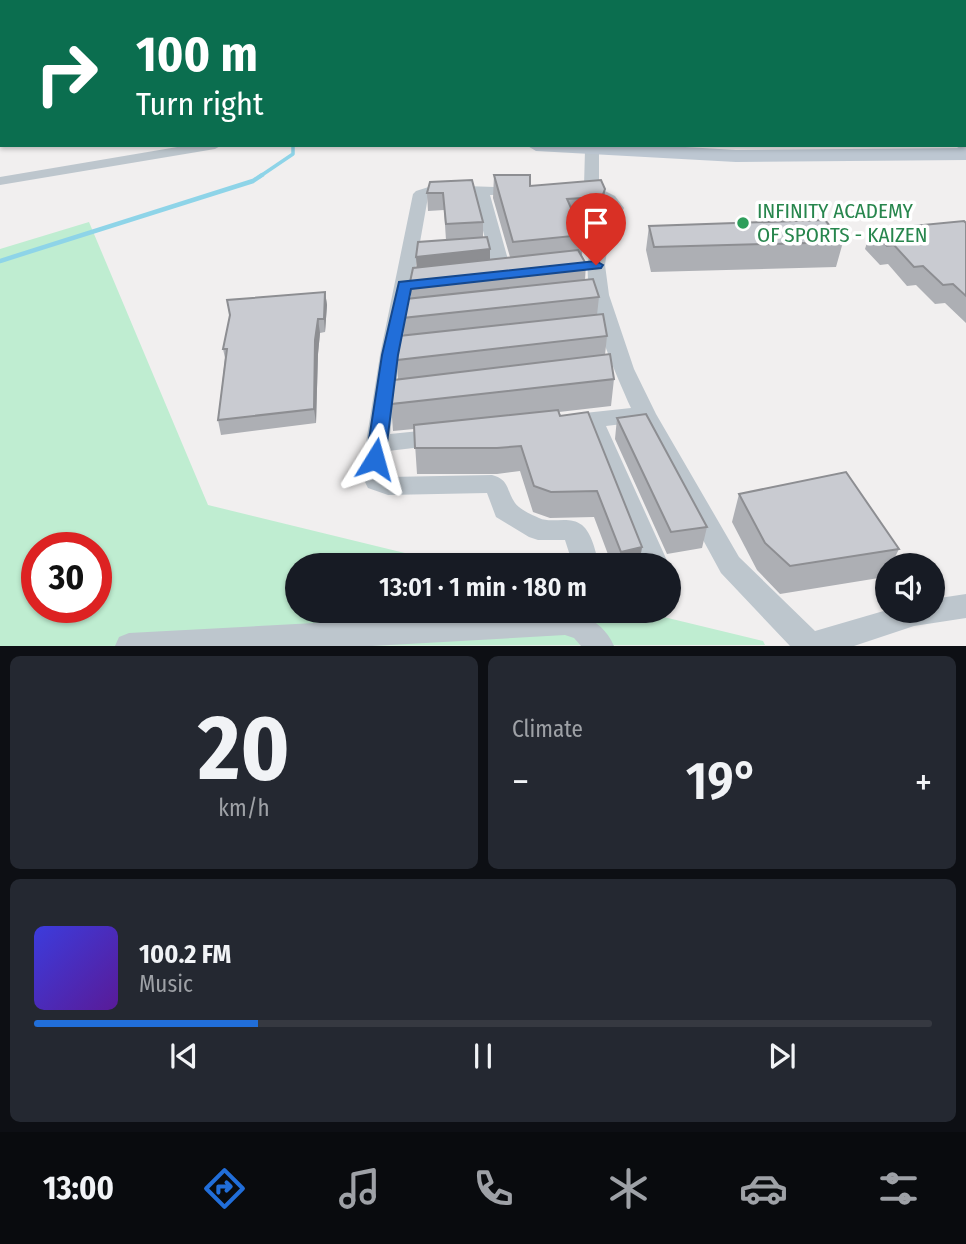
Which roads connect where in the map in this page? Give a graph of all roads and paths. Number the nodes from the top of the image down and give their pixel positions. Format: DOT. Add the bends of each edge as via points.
graph roads {
  1 [pos="203,147"];
  2 [pos="558,147"];
  3 [pos="592,150"];
  4 [pos="966,152"];
  5 [pos="0,181"];
  6 [pos="563,190"];
  7 [pos="591,190"];
  8 [pos="481,191"];
  9 [pos="536,191"];
  10 [pos="503,274"];
  11 [pos="613,330"];
  12 [pos="586,333"];
  13 [pos="416,352"];
  14 [pos="390,355"];
  15 [pos="624,369"];
  16 [pos="597,373"];
  17 [pos="411,395"];
  18 [pos="384,398"];
  19 [pos="645,414"];
  20 [pos="592,420"];
  21 [pos="552,424"];
  22 [pos="458,435"];
  23 [pos="377,444"];
  24 [pos="582,553"];
  25 [pos="651,553"];
  26 [pos="966,606"];
  27 [pos="295,641"];
  28 [pos="129,646"];
  29 [pos="600,646"];
  30 [pos="810,646"];
  1 -- 5 [label="street"];
  2 -- 3 [label="main road"];
  3 -- 4 [label="main road" via="736,156"];
  3 -- 7 [label="street"];
  6 -- 7 [label="street"];
  7 -- 11 [label="street" via="612,199 616,208 589,266 594,296"];
  8 -- 9 [label="street"];
  8 -- 10 [label="street" via="489,247"];
  8 -- 14 [label="street" via="421,194 411,284"];
  11 -- 12 [label="street"];
  11 -- 15 [label="street"];
  13 -- 14 [label="street"];
  14 -- 18 [label="street"];
  15 -- 16 [label="street"];
  15 -- 19 [label="street"];
  17 -- 18 [label="street"];
  18 -- 23 [label="street"];
  19 -- 20 [label="street"];
  19 -- 30 [label="street" via="730,565"];
  20 -- 21 [label="street"];
  20 -- 25 [label="street"];
  22 -- 23 [label="street"];
  23 -- 24 [label="street" via="373,474 377,482 388,486 492,484 505,510 538,530 571,530"];
  26 -- 30 [label="street" via="914,614"];
  27 -- 28 [label="street"];
  27 -- 29 [label="street" via="565,622 584,629"];
}
